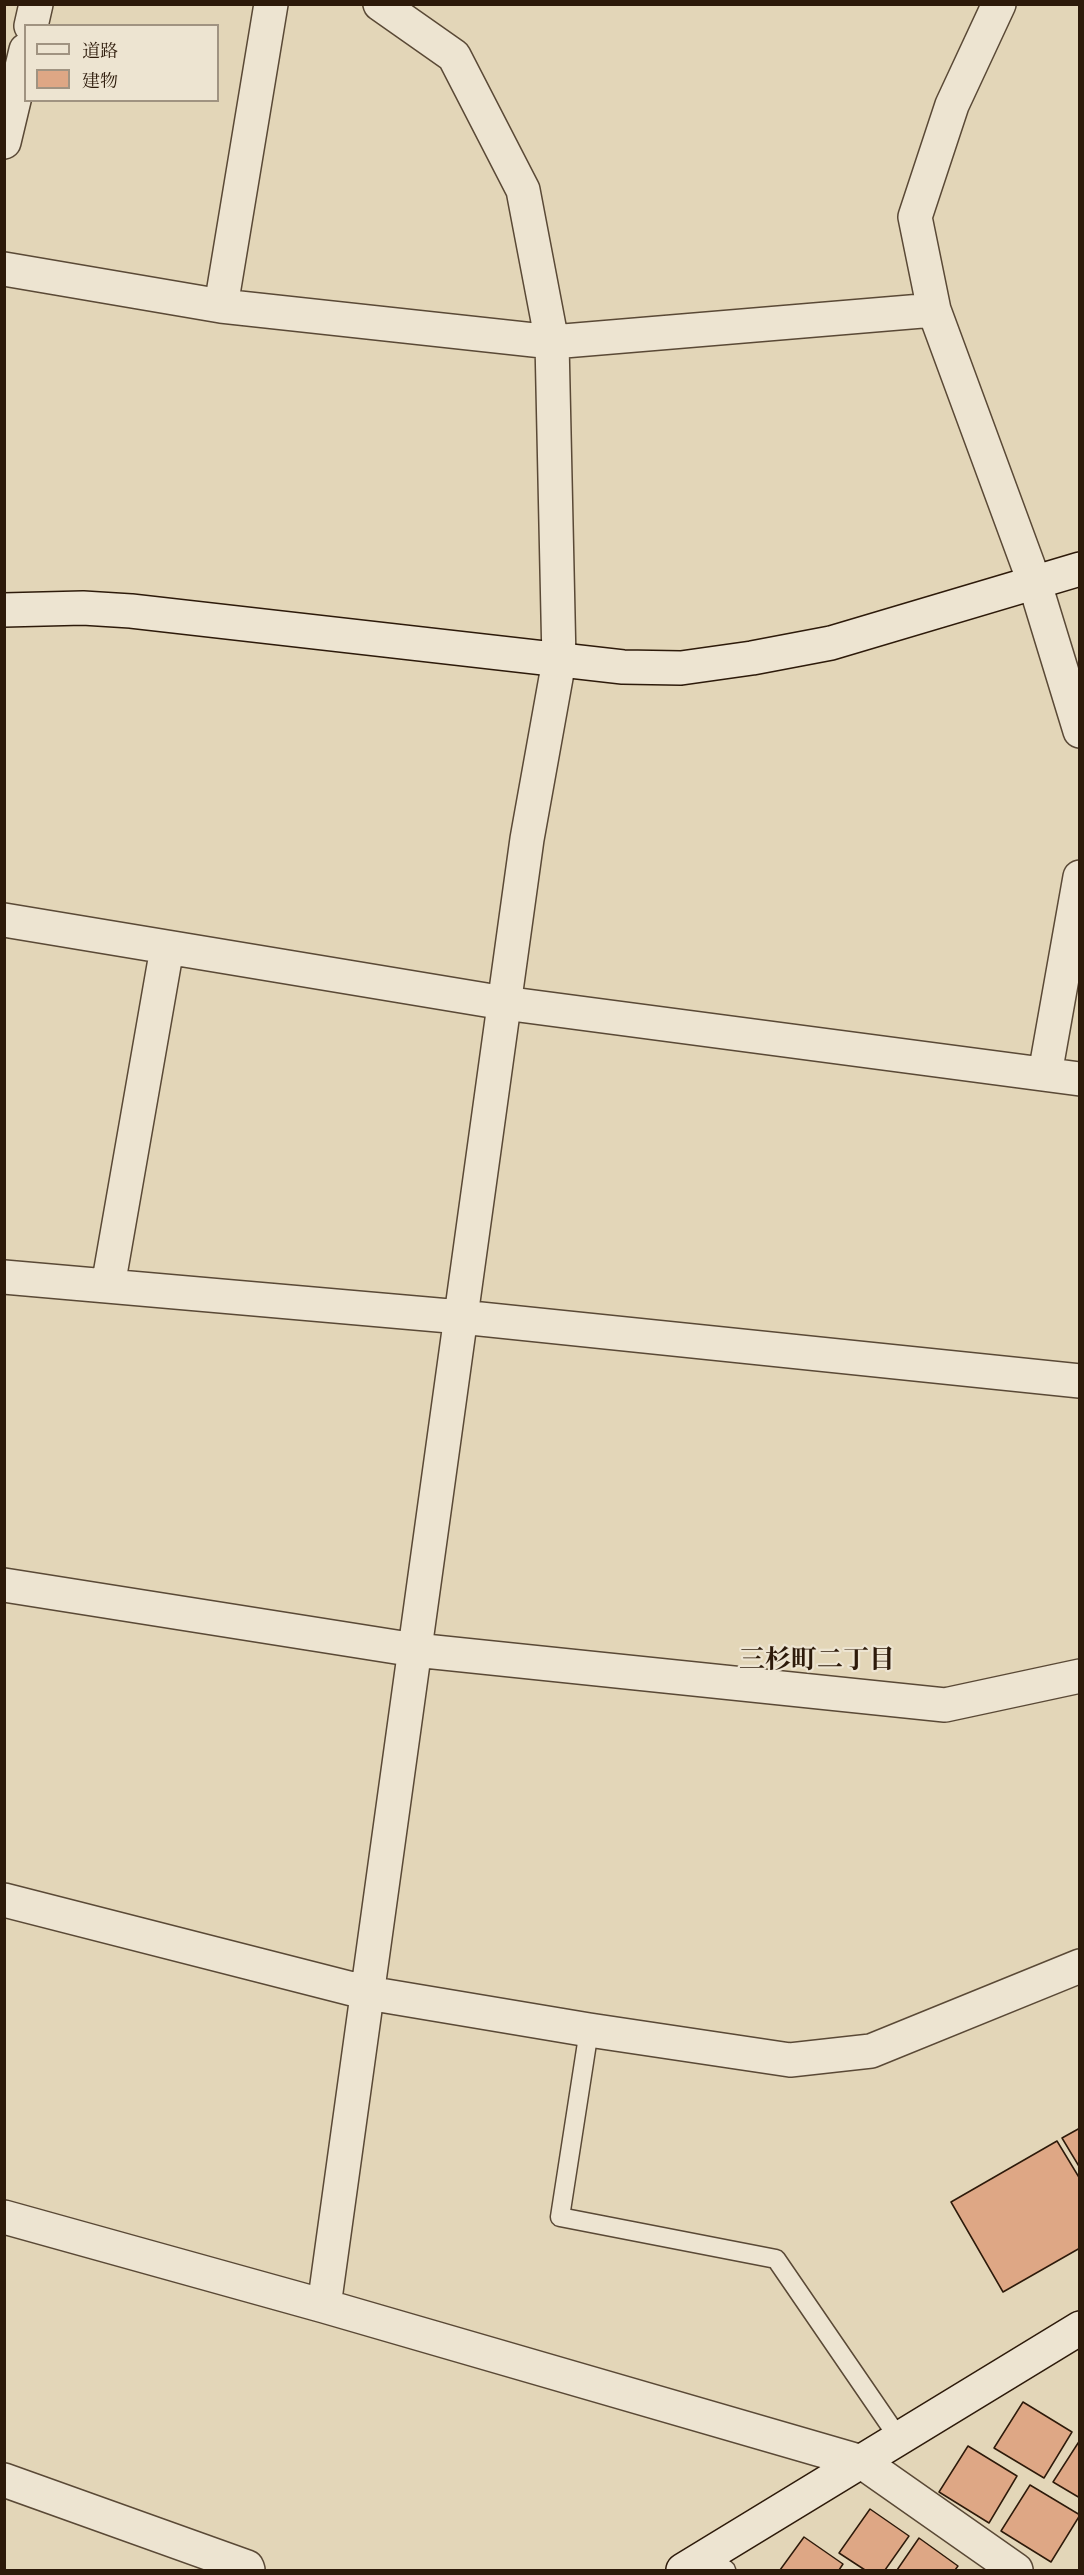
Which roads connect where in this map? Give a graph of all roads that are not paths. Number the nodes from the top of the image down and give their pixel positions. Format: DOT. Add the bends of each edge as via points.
graph roads {
  1 [pos="36,4"];
  2 [pos="272,4"];
  3 [pos="380,4"];
  4 [pos="999,4"];
  5 [pos="31,24"];
  6 [pos="24,58"];
  7 [pos="6,128"];
  8 [pos="4,269"];
  9 [pos="221,306"];
  10 [pos="934,310"];
  11 [pos="552,342"];
  12 [pos="1080,569"];
  13 [pos="1035,584"];
  14 [pos="4,610"];
  15 [pos="559,661"];
  16 [pos="1080,731"];
  17 [pos="1080,877"];
  18 [pos="4,920"];
  19 [pos="167,948"];
  20 [pos="504,1003"];
  21 [pos="1045,1074"];
  22 [pos="1080,1079"];
  23 [pos="4,1277"];
  24 [pos="108,1286"];
  25 [pos="461,1317"];
  26 [pos="1080,1381"];
  27 [pos="4,1585"];
  28 [pos="415,1650"];
  29 [pos="1080,1676"];
  30 [pos="4,1900"];
  31 [pos="1080,1966"];
  32 [pos="368,1994"];
  33 [pos="589,2030"];
  34 [pos="4,2217"];
  35 [pos="324,2306"];
  36 [pos="1080,2328"];
  37 [pos="900,2440"];
  38 [pos="862,2462"];
  39 [pos="4,2480"];
  40 [pos="706,2566"];
  41 [pos="248,2571"];
  42 [pos="1016,2571"];
  1 -- 5 [label="street"];
  2 -- 9 [label="street"];
  3 -- 11 [label="street" via="454,56 518,180"];
  4 -- 10 [label="street" via="952,105 915,217"];
  6 -- 7 [label="street"];
  8 -- 9 [label="street"];
  9 -- 11 [label="street"];
  10 -- 11 [label="street"];
  10 -- 13 [label="street"];
  11 -- 15 [label="street"];
  12 -- 13 [label="street"];
  13 -- 15 [label="street" via="831,643 752,658 681,668 623,668"];
  13 -- 16 [label="street"];
  14 -- 15 [label="street" via="131,611"];
  15 -- 20 [label="street" via="527,839"];
  17 -- 21 [label="street"];
  18 -- 19 [label="street"];
  19 -- 20 [label="street"];
  19 -- 24 [label="street"];
  20 -- 21 [label="street"];
  20 -- 25 [label="street"];
  21 -- 22 [label="street"];
  23 -- 24 [label="street"];
  24 -- 25 [label="street"];
  25 -- 26 [label="street"];
  25 -- 28 [label="street"];
  27 -- 28 [label="street"];
  28 -- 29 [label="street" via="945,1705"];
  28 -- 32 [label="street"];
  30 -- 32 [label="street"];
  31 -- 33 [label="street" via="871,2051 790,2060"];
  32 -- 33 [label="street"];
  32 -- 35 [label="street"];
  33 -- 37 [label="lane" via="560,2217 776,2259"];
  34 -- 35 [label="street"];
  35 -- 38 [label="street"];
  36 -- 37 [label="street"];
  37 -- 38 [label="street"];
  38 -- 40 [label="street"];
  38 -- 42 [label="street"];
  39 -- 41 [label="street" via="247,2567"];
}
